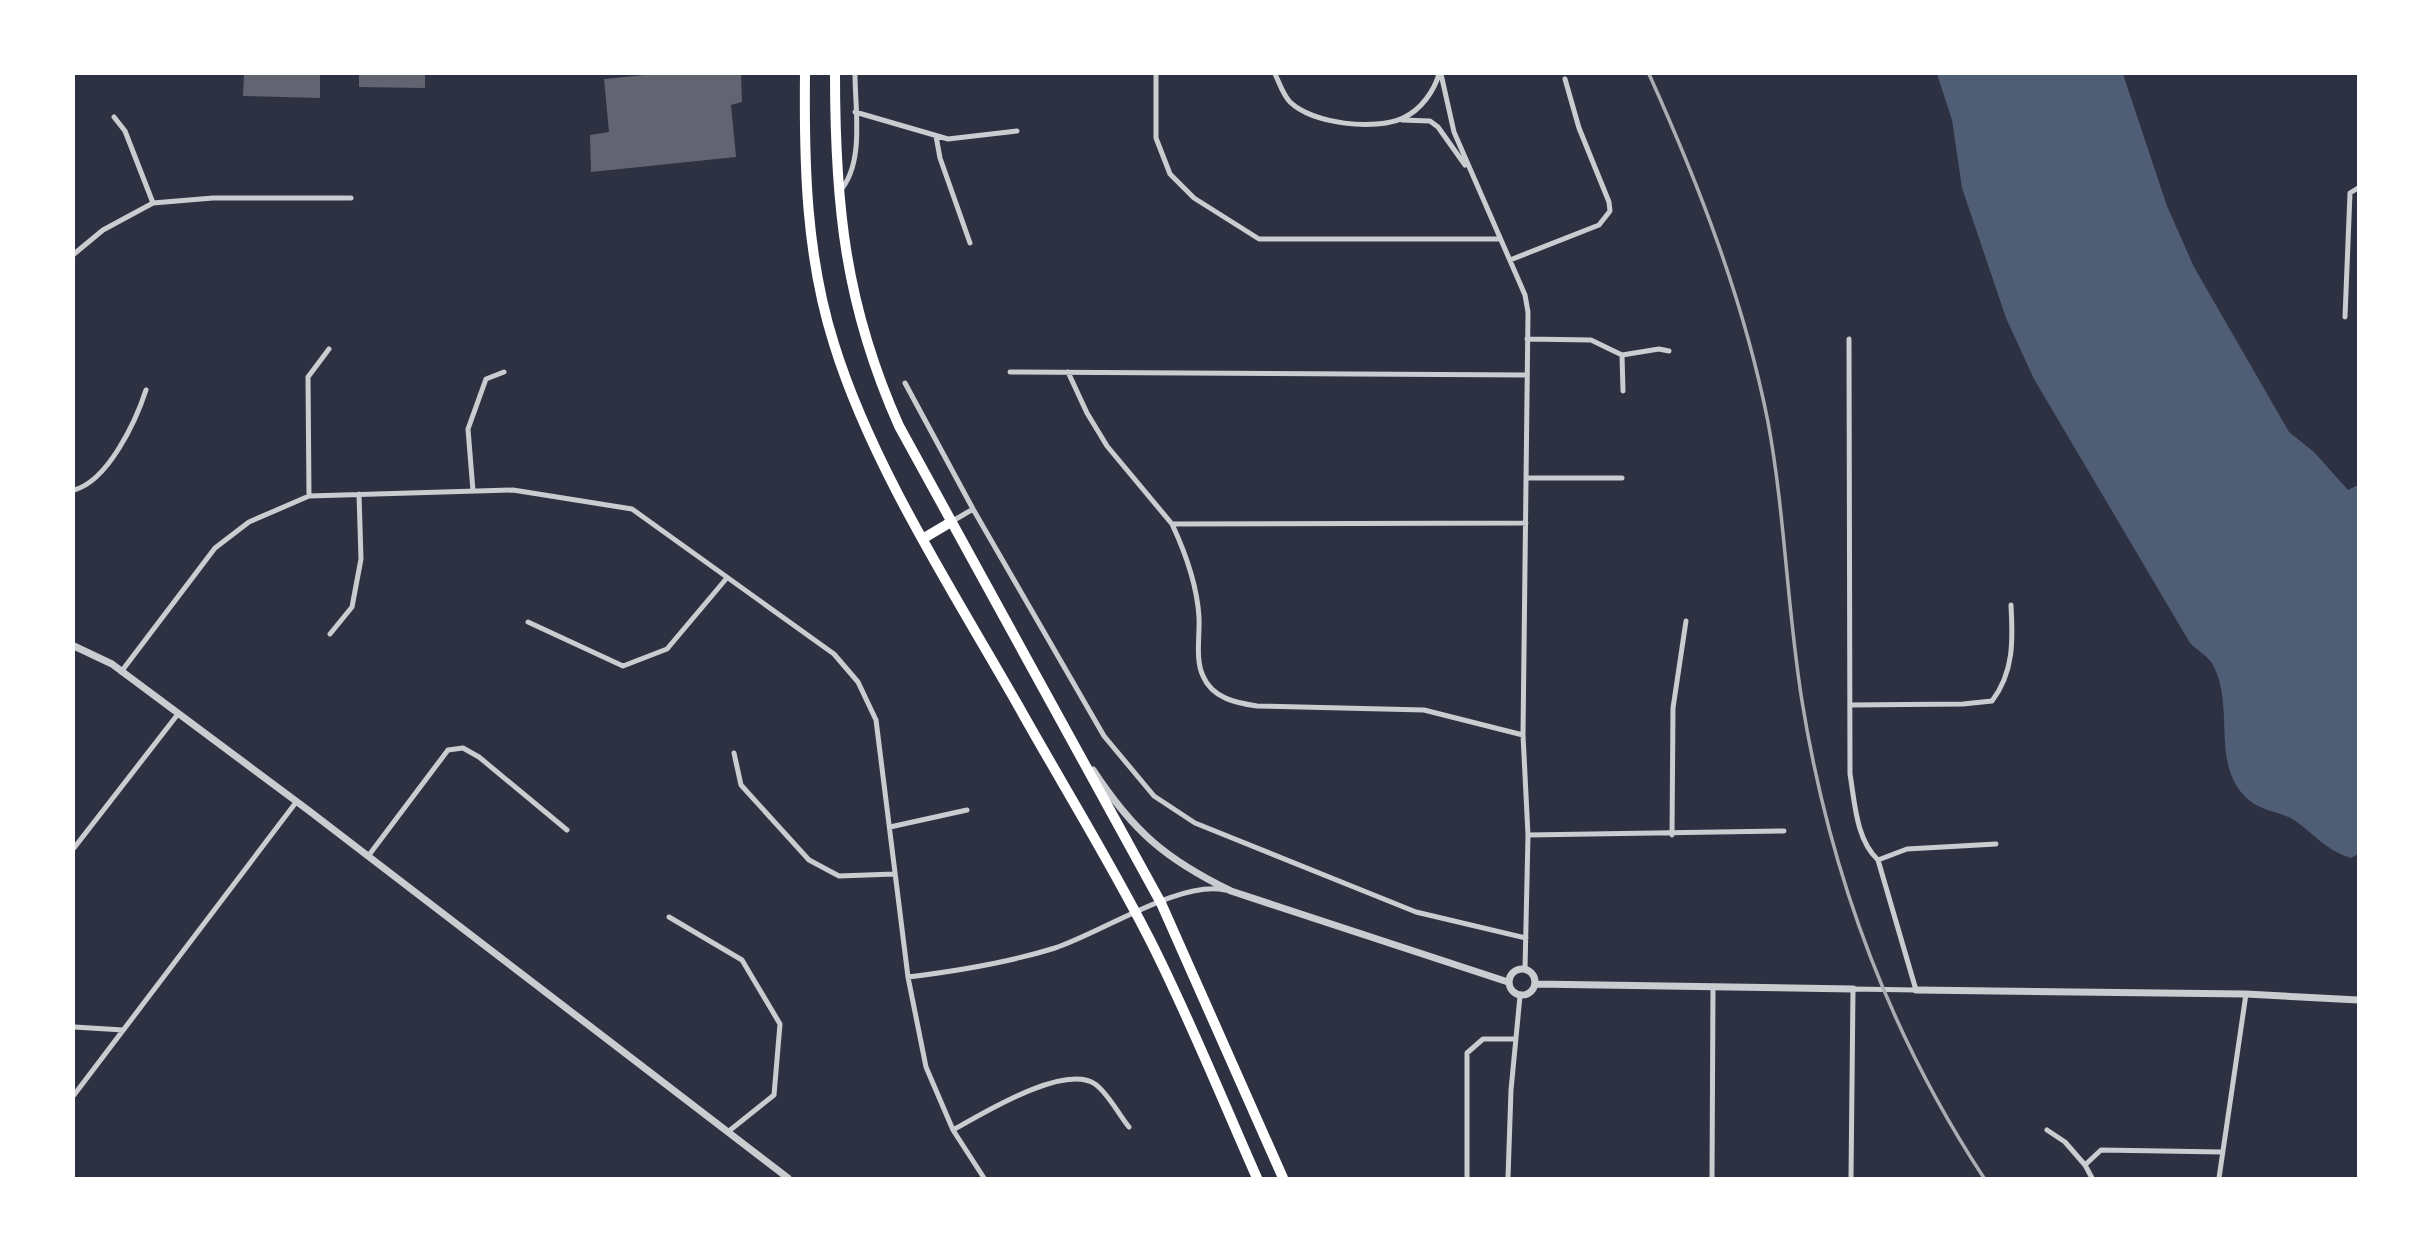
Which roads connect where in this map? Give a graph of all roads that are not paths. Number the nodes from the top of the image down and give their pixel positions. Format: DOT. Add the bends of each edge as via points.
graph roads {
  1 [pos="806,74"];
  2 [pos="835,74"];
  3 [pos="855,74"];
  4 [pos="1156,74"];
  5 [pos="1275,74"];
  6 [pos="1440,74"];
  7 [pos="1565,79"];
  8 [pos="855,112"];
  9 [pos="114,117"];
  10 [pos="1401,120"];
  11 [pos="1017,131"];
  12 [pos="936,135"];
  13 [pos="1471,174"];
  14 [pos="2358,188"];
  15 [pos="837,193"];
  16 [pos="351,198"];
  17 [pos="153,202"];
  18 [pos="1500,239"];
  19 [pos="970,243"];
  20 [pos="75,249"];
  21 [pos="1510,260"];
  22 [pos="2345,317"];
  23 [pos="1527,339"];
  24 [pos="1849,339"];
  25 [pos="329,349"];
  26 [pos="1669,351"];
  27 [pos="1622,355"];
  28 [pos="504,372"];
  29 [pos="1010,372"];
  30 [pos="1068,372"];
  31 [pos="1527,375"];
  32 [pos="905,383"];
  33 [pos="146,390"];
  34 [pos="1623,391"];
  35 [pos="1526,478"];
  36 [pos="1622,478"];
  37 [pos="74,490"];
  38 [pos="473,491"];
  39 [pos="359,494"];
  40 [pos="309,496"];
  41 [pos="973,509"];
  42 [pos="951,522"];
  43 [pos="1526,523"];
  44 [pos="1172,524"];
  45 [pos="924,538"];
  46 [pos="726,579"];
  47 [pos="2011,605"];
  48 [pos="1686,621"];
  49 [pos="528,622"];
  50 [pos="330,634"];
  51 [pos="74,646"];
  52 [pos="121,672"];
  53 [pos="1850,705"];
  54 [pos="178,714"];
  55 [pos="1523,735"];
  56 [pos="1072,737"];
  57 [pos="734,753"];
  58 [pos="297,801"];
  59 [pos="967,810"];
  60 [pos="890,827"];
  61 [pos="566,830"];
  62 [pos="1784,831"];
  63 [pos="1528,835"];
  64 [pos="1672,835"];
  65 [pos="1996,844"];
  66 [pos="74,848"];
  67 [pos="369,856"];
  68 [pos="1878,860"];
  69 [pos="894,874"];
  70 [pos="1231,891"];
  71 [pos="1161,903"];
  72 [pos="1134,913"];
  73 [pos="669,917"];
  74 [pos="1526,938"];
  75 [pos="1525,969"];
  76 [pos="908,978"];
  77 [pos="1508,982"];
  78 [pos="1535,984"];
  79 [pos="1713,987"];
  80 [pos="1853,989"];
  81 [pos="1916,990"];
  82 [pos="2246,994"];
  83 [pos="1520,996"];
  84 [pos="2358,1000"];
  85 [pos="74,1027"];
  86 [pos="123,1030"];
  87 [pos="1515,1039"];
  88 [pos="74,1095"];
  89 [pos="1129,1127"];
  90 [pos="953,1130"];
  91 [pos="2047,1130"];
  92 [pos="729,1131"];
  93 [pos="2222,1152"];
  94 [pos="2085,1164"];
  95 [pos="788,1178"];
  96 [pos="984,1178"];
  97 [pos="1257,1178"];
  98 [pos="1283,1178"];
  99 [pos="1467,1178"];
  100 [pos="1508,1178"];
  101 [pos="1712,1178"];
  102 [pos="1851,1178"];
  103 [pos="2092,1178"];
  104 [pos="2219,1178"];
  1 -- 45 [label="highway" via="807,205 821,296 857,407"];
  2 -- 15 [label="highway"];
  3 -- 8 [label="street"];
  4 -- 18 [label="street" via="1156,138 1170,174 1194,198 1259,239"];
  5 -- 10 [label="street" via="1289,101 1315,118 1343,125"];
  6 -- 10 [label="street" via="1426,99"];
  6 -- 13 [label="street" via="1454,132"];
  7 -- 21 [label="street" via="1610,211 1592,229 1555,239"];
  8 -- 12 [label="street"];
  8 -- 15 [label="street" via="853,169"];
  9 -- 17 [label="street" via="125,131"];
  10 -- 13 [label="street" via="1430,121 1438,127"];
  11 -- 12 [label="street" via="960,138"];
  12 -- 19 [label="street"];
  13 -- 18 [label="street"];
  14 -- 22 [label="street" via="2350,193"];
  15 -- 42 [label="highway" via="864,337 899,426"];
  16 -- 17 [label="street"];
  17 -- 20 [label="street"];
  18 -- 21 [label="street"];
  21 -- 23 [label="street" via="1525,295"];
  23 -- 27 [label="street" via="1591,340"];
  23 -- 31 [label="street"];
  24 -- 53 [label="street"];
  25 -- 40 [label="street" via="308,377"];
  26 -- 27 [label="street"];
  27 -- 34 [label="street"];
  28 -- 38 [label="street" via="486,379 468,429"];
  29 -- 30 [label="street"];
  30 -- 31 [label="street"];
  30 -- 44 [label="street" via="1107,446"];
  31 -- 35 [label="street"];
  32 -- 41 [label="street"];
  33 -- 37 [label="street" via="136,421 100,473"];
  35 -- 36 [label="street"];
  35 -- 43 [label="street"];
  38 -- 39 [label="street"];
  38 -- 46 [label="street" via="513,490 632,509"];
  39 -- 40 [label="street"];
  39 -- 50 [label="street" via="361,559 352,607"];
  40 -- 52 [label="street" via="249,522 215,548"];
  41 -- 42 [label="street"];
  41 -- 74 [label="street" via="1104,736 1154,796 1195,823 1416,912"];
  42 -- 45 [label="highway"];
  42 -- 56 [label="highway"];
  43 -- 44 [label="street"];
  43 -- 55 [label="street"];
  44 -- 55 [label="street" via="1196,593 1203,676 1231,702 1424,710"];
  45 -- 72 [label="highway"];
  46 -- 49 [label="street" via="667,649 623,666"];
  46 -- 60 [label="street" via="834,654 858,682 876,720"];
  47 -- 53 [label="street" via="2014,648 2003,686 1992,701"];
  48 -- 64 [label="street" via="1673,708"];
  51 -- 52 [label="street"];
  52 -- 54 [label="street"];
  53 -- 68 [label="street" via="1850,774 1859,827 1867,850"];
  54 -- 58 [label="street"];
  54 -- 66 [label="street"];
  55 -- 63 [label="street"];
  56 -- 70 [label="street" via="1110,796 1142,833 1182,867"];
  56 -- 71 [label="highway"];
  57 -- 69 [label="street" via="741,785 808,860 839,876"];
  58 -- 67 [label="street"];
  58 -- 86 [label="street"];
  59 -- 60 [label="street"];
  60 -- 69 [label="street"];
  61 -- 67 [label="street" via="463,748 448,750"];
  62 -- 64 [label="street"];
  63 -- 64 [label="street"];
  63 -- 74 [label="street"];
  65 -- 68 [label="street" via="1907,849"];
  67 -- 92 [label="street"];
  68 -- 81 [label="street"];
  69 -- 76 [label="street"];
  70 -- 71 [label="street" via="1197,889"];
  70 -- 77 [label="street"];
  71 -- 72 [label="street"];
  71 -- 98 [label="highway"];
  72 -- 76 [label="street" via="1092,934 1021,958"];
  72 -- 97 [label="highway" via="1178,999"];
  73 -- 92 [label="street" via="741,960 780,1024 774,1095"];
  74 -- 75 [label="street"];
  75 -- 77 [label="street" via="1514,972"];
  75 -- 78 [label="street" via="1534,976"];
  76 -- 90 [label="street" via="926,1067"];
  77 -- 83 [label="street"];
  78 -- 79 [label="street"];
  78 -- 83 [label="street" via="1532,992"];
  79 -- 80 [label="street"];
  79 -- 101 [label="street"];
  80 -- 81 [label="street"];
  80 -- 102 [label="street"];
  81 -- 82 [label="street"];
  82 -- 84 [label="street"];
  82 -- 93 [label="street"];
  83 -- 87 [label="street"];
  85 -- 86 [label="street"];
  86 -- 88 [label="street"];
  87 -- 99 [label="street" via="1483,1039 1467,1053"];
  87 -- 100 [label="street"];
  89 -- 90 [label="street" via="1094,1083 1066,1077 998,1105"];
  90 -- 96 [label="street"];
  91 -- 94 [label="street"];
  92 -- 95 [label="street"];
  93 -- 94 [label="street" via="2101,1150"];
  93 -- 104 [label="street"];
  94 -- 103 [label="street"];
}
